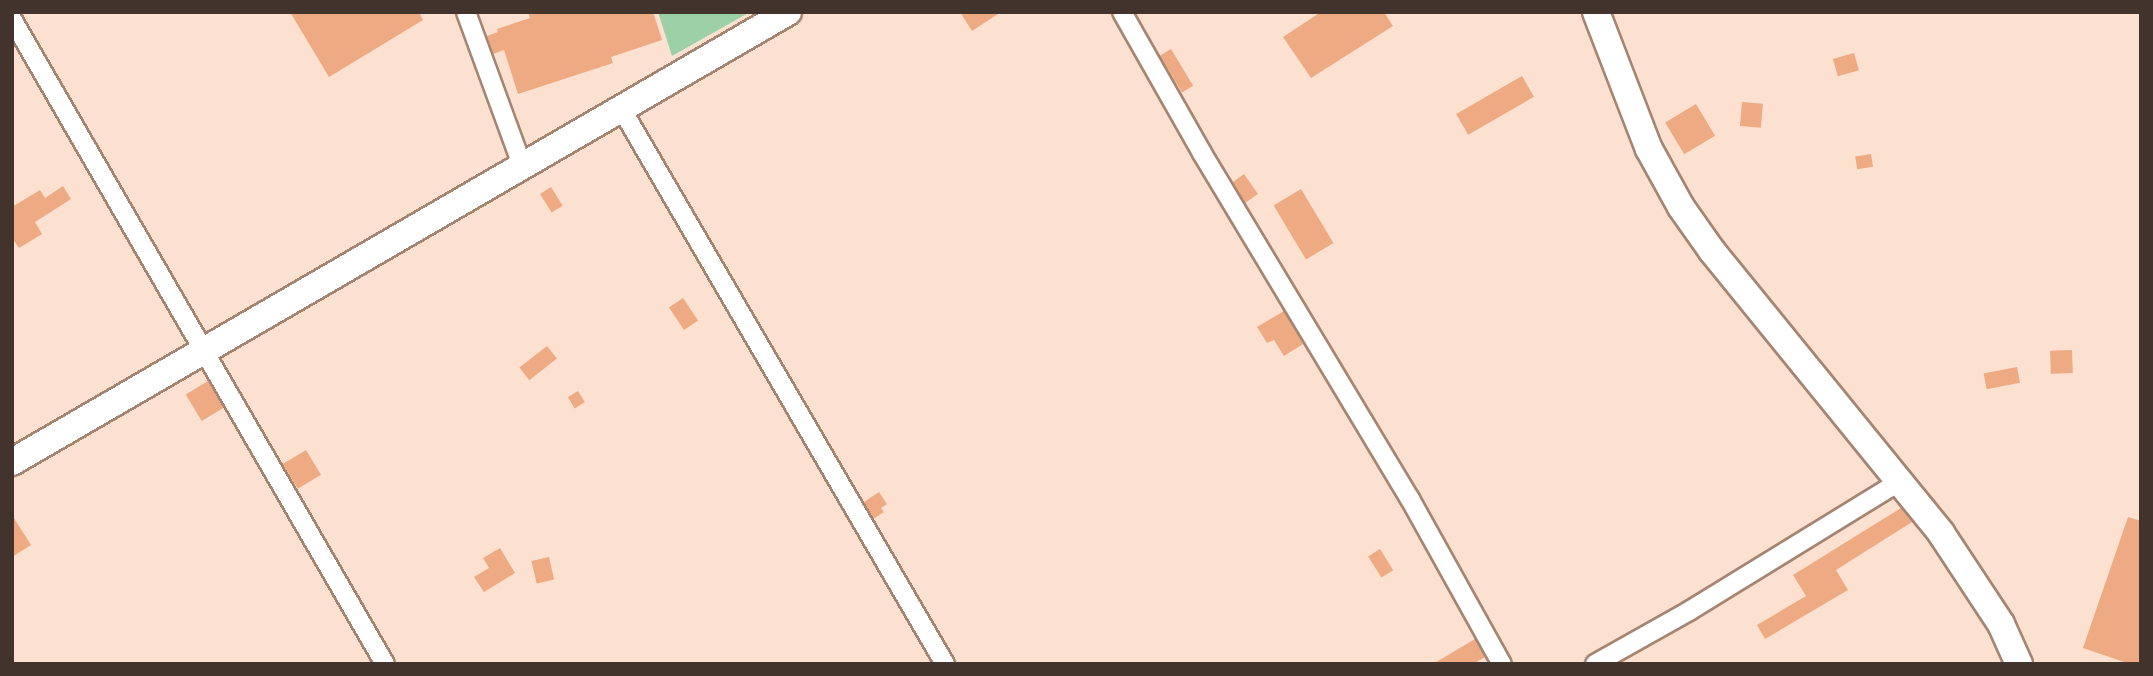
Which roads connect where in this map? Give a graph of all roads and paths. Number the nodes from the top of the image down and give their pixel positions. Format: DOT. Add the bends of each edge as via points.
graph roads {
  1 [pos="466,12"];
  2 [pos="788,12"];
  3 [pos="1122,12"];
  4 [pos="1596,12"];
  5 [pos="12,19"];
  6 [pos="621,108"];
  7 [pos="522,165"];
  8 [pos="203,349"];
  9 [pos="12,462"];
  10 [pos="1900,481"];
  11 [pos="385,664"];
  12 [pos="945,664"];
  13 [pos="1502,664"];
  14 [pos="1595,664"];
  15 [pos="2019,664"];
  1 -- 7 [label="street"];
  2 -- 6 [label="street"];
  3 -- 13 [label="street" via="1410,499"];
  4 -- 10 [label="street" via="1649,149 1681,207"];
  5 -- 8 [label="street"];
  6 -- 7 [label="street"];
  6 -- 12 [label="street"];
  7 -- 8 [label="street"];
  8 -- 9 [label="street"];
  8 -- 11 [label="street"];
  10 -- 14 [label="street"];
  10 -- 15 [label="street" via="1974,580"];
}
